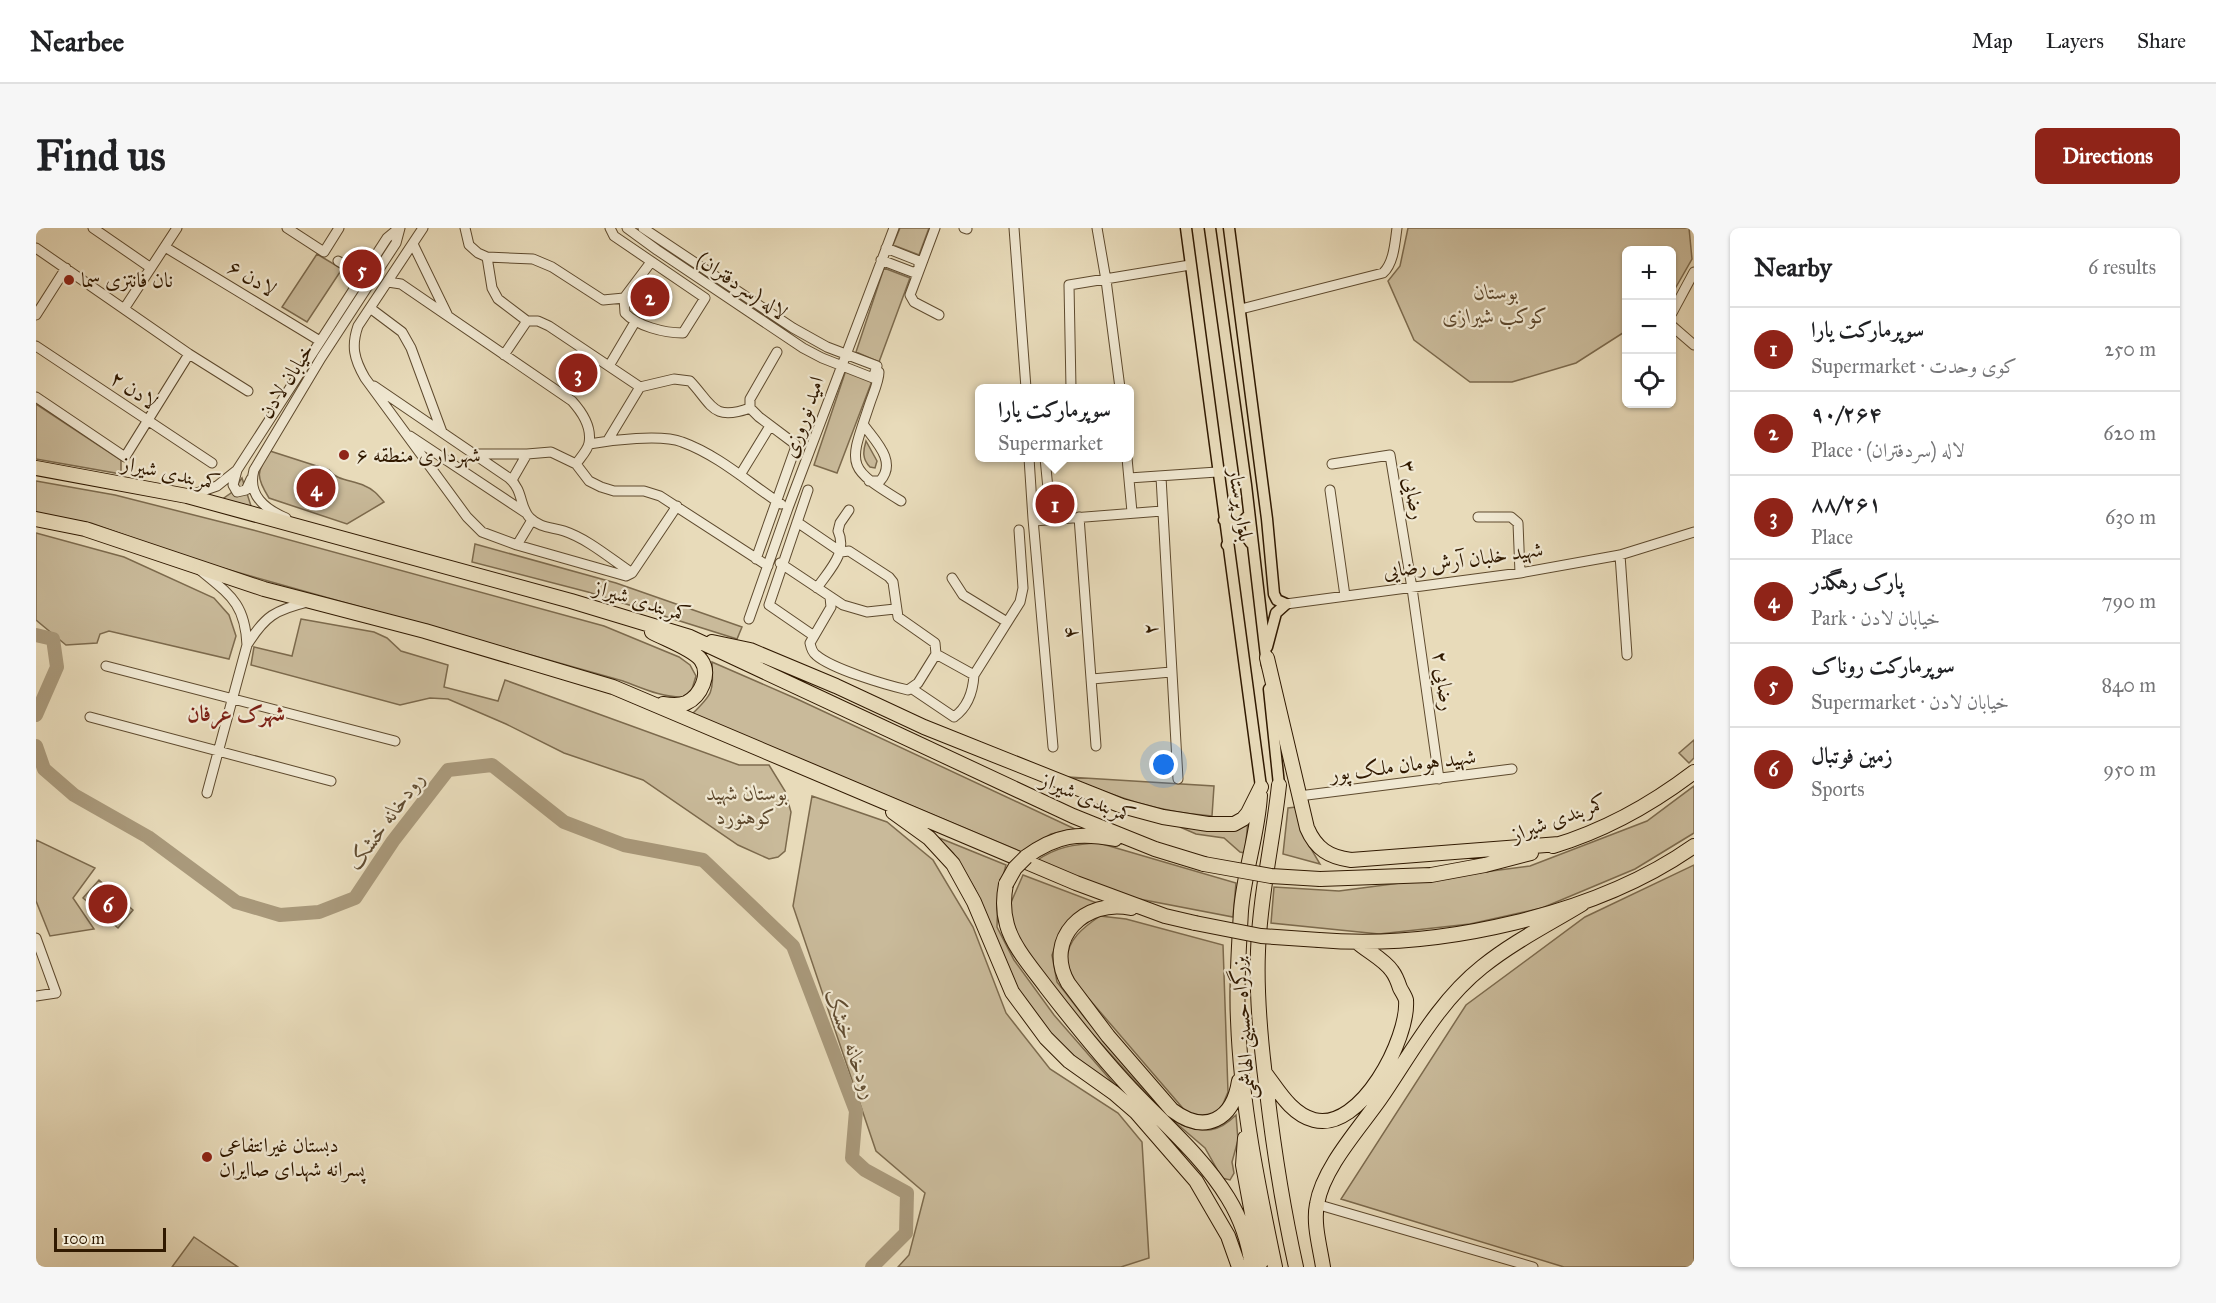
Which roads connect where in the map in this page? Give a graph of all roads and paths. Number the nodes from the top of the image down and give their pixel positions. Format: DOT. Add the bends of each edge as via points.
graph roads {
  1 [pos="93,228"];
  2 [pos="177,228"];
  3 [pos="287,228"];
  4 [pos="339,228"];
  5 [pos="399,228"];
  6 [pos="423,228"];
  7 [pos="465,228"];
  8 [pos="610,228"];
  9 [pos="643,228"];
  10 [pos="894,228"];
  11 [pos="934,228"];
  12 [pos="1014,228"];
  13 [pos="1097,228"];
  14 [pos="1186,228"];
  15 [pos="1210,228"];
  16 [pos="1229,228"];
  17 [pos="1397,228"];
  18 [pos="628,230"];
  19 [pos="413,244"];
  20 [pos="165,247"];
  21 [pos="36,248"];
  22 [pos="886,248"];
  23 [pos="487,257"];
  24 [pos="881,260"];
  25 [pos="338,261"];
  26 [pos="651,262"];
  27 [pos="1190,264"];
  28 [pos="66,268"];
  29 [pos="151,268"];
  30 [pos="920,268"];
  31 [pos="1694,272"];
  32 [pos="363,276"];
  33 [pos="1106,280"];
  34 [pos="388,282"];
  35 [pos="727,283"];
  36 [pos="721,294"];
  37 [pos="624,298"];
  38 [pos="603,300"];
  39 [pos="1676,304"];
  40 [pos="370,308"];
  41 [pos="124,309"];
  42 [pos="1241,309"];
  43 [pos="625,313"];
  44 [pos="36,315"];
  45 [pos="939,315"];
  46 [pos="448,316"];
  47 [pos="527,321"];
  48 [pos="635,322"];
  49 [pos="1676,330"];
  50 [pos="1244,331"];
  51 [pos="320,341"];
  52 [pos="1694,345"];
  53 [pos="36,346"];
  54 [pos="777,352"];
  55 [pos="1227,352"];
  56 [pos="846,353"];
  57 [pos="189,354"];
  58 [pos="504,355"];
  59 [pos="609,366"];
  60 [pos="841,366"];
  61 [pos="1246,366"];
  62 [pos="876,371"];
  63 [pos="368,382"];
  64 [pos="1026,384"];
  65 [pos="1071,384"];
  66 [pos="1119,384"];
  67 [pos="640,387"];
  68 [pos="248,391"];
  69 [pos="36,397"];
  70 [pos="750,408"];
  71 [pos="148,421"];
  72 [pos="863,424"];
  73 [pos="770,426"];
  74 [pos="404,432"];
  75 [pos="442,432"];
  76 [pos="608,440"];
  77 [pos="590,444"];
  78 [pos="474,453"];
  79 [pos="527,454"];
  80 [pos="1029,462"];
  81 [pos="1045,462"];
  82 [pos="1127,462"];
  83 [pos="212,463"];
  84 [pos="576,464"];
  85 [pos="1332,464"];
  86 [pos="36,468"];
  87 [pos="237,470"];
  88 [pos="1217,472"];
  89 [pos="740,475"];
  90 [pos="252,477"];
  91 [pos="1161,477"];
  92 [pos="1129,478"];
  93 [pos="512,480"];
  94 [pos="869,481"];
  95 [pos="808,490"];
  96 [pos="1330,490"];
  97 [pos="187,496"];
  98 [pos="776,501"];
  99 [pos="901,501"];
  100 [pos="677,506"];
  101 [pos="788,508"];
  102 [pos="849,510"];
  103 [pos="1162,511"];
  104 [pos="1132,512"];
  105 [pos="1249,515"];
  106 [pos="529,516"];
  107 [pos="1078,517"];
  108 [pos="1478,517"];
  109 [pos="1051,519"];
  110 [pos="1034,520"];
  111 [pos="1224,520"];
  112 [pos="36,521"];
  113 [pos="797,522"];
  114 [pos="1019,530"];
  115 [pos="315,531"];
  116 [pos="1694,532"];
  117 [pos="1251,543"];
  118 [pos="517,545"];
  119 [pos="1227,545"];
  120 [pos="841,552"];
  121 [pos="1620,555"];
  122 [pos="756,559"];
  123 [pos="770,562"];
  124 [pos="783,565"];
  125 [pos="198,568"];
  126 [pos="632,573"];
  127 [pos="1520,573"];
  128 [pos="952,578"];
  129 [pos="817,588"];
  130 [pos="1412,588"];
  131 [pos="1345,596"];
  132 [pos="830,597"];
  133 [pos="311,602"];
  134 [pos="1286,604"];
  135 [pos="895,609"];
  136 [pos="610,613"];
  137 [pos="749,619"];
  138 [pos="1007,622"];
  139 [pos="814,636"];
  140 [pos="690,637"];
  141 [pos="247,645"];
  142 [pos="936,654"];
  143 [pos="1267,654"];
  144 [pos="1627,655"];
  145 [pos="106,666"];
  146 [pos="1171,672"];
  147 [pos="974,675"];
  148 [pos="1092,679"];
  149 [pos="912,688"];
  150 [pos="232,699"];
  151 [pos="649,701"];
  152 [pos="90,717"];
  153 [pos="395,741"];
  154 [pos="1096,746"];
  155 [pos="1053,747"];
  156 [pos="218,751"];
  157 [pos="1512,769"];
  158 [pos="1694,772"];
  159 [pos="1178,778"];
  160 [pos="1439,779"];
  161 [pos="331,781"];
  162 [pos="1279,785"];
  163 [pos="1261,787"];
  164 [pos="207,793"];
  165 [pos="1299,796"];
  166 [pos="872,797"];
  167 [pos="1559,844"];
  168 [pos="1694,846"];
  169 [pos="1155,849"];
  170 [pos="1582,904"];
  171 [pos="1165,916"];
  172 [pos="36,938"];
  173 [pos="1357,942"];
  174 [pos="36,996"];
  175 [pos="1241,1064"];
  176 [pos="1264,1072"];
  177 [pos="1247,1118"];
  178 [pos="1316,1204"];
  179 [pos="1239,1267"];
  180 [pos="1252,1267"];
  181 [pos="1262,1267"];
  182 [pos="1275,1267"];
  183 [pos="1296,1267"];
  184 [pos="1323,1267"];
  185 [pos="1533,1267"];
  1 -- 29 [label="street"];
  2 -- 20 [label="street"];
  3 -- 4 [label="street" via="324,252"];
  5 -- 32 [label="street, خیابان لادن" via="387,238"];
  5 -- 90 [label="street, خیابان لادن" via="396,243 281,422"];
  6 -- 19 [label="street"];
  7 -- 23 [label="street" via="469,245"];
  8 -- 26 [label="street" via="614,236"];
  9 -- 35 [label="street, لاله (سردفتران)"];
  10 -- 22 [label="street, امید نوروزی"];
  11 -- 30 [label="street"];
  12 -- 64 [label="street"];
  13 -- 33 [label="street"];
  14 -- 27 [label="main road, بلوار پرستار"];
  15 -- 55 [label="main road, بلوار پرستار"];
  16 -- 42 [label="main road"];
  17 -- 42 [label="street" via="1383,273"];
  18 -- 36 [label="street, لاله (سردفتران)"];
  19 -- 34 [label="street"];
  19 -- 46 [label="street"];
  20 -- 29 [label="street"];
  20 -- 51 [label="street, ۶ لادن"];
  21 -- 28 [label="street"];
  22 -- 24 [label="street, امید نوروزی"];
  22 -- 30 [label="street" via="919,261"];
  23 -- 38 [label="street" via="533,259"];
  23 -- 47 [label="street" via="492,288 498,299"];
  24 -- 30 [label="street" via="915,273"];
  24 -- 56 [label="street, امید نوروزی"];
  25 -- 32 [label="street"];
  26 -- 37 [label="street"];
  26 -- 48 [label="street" via="705,298 683,333"];
  27 -- 33 [label="street"];
  27 -- 88 [label="main road, بلوار پرستار"];
  28 -- 41 [label="street"];
  28 -- 44 [label="street"];
  29 -- 41 [label="street"];
  30 -- 45 [label="street" via="910,298"];
  31 -- 39 [label="street"];
  32 -- 51 [label="street, خیابان لادن"];
  33 -- 65 [label="street" via="1069,285"];
  33 -- 66 [label="street"];
  34 -- 40 [label="street"];
  34 -- 46 [label="street" via="401,284"];
  35 -- 36 [label="street"];
  35 -- 56 [label="street, لاله (سردفتران)" via="793,328"];
  36 -- 60 [label="street, لاله (سردفتران)" via="803,348"];
  37 -- 38 [label="street"];
  37 -- 43 [label="street"];
  38 -- 43 [label="street"];
  40 -- 63 [label="street" via="354,338 357,363"];
  40 -- 75 [label="street" via="402,332"];
  41 -- 57 [label="street"];
  42 -- 50 [label="main road"];
  43 -- 48 [label="street"];
  46 -- 58 [label="street"];
  47 -- 58 [label="street"];
  47 -- 59 [label="street" via="549,326"];
  48 -- 59 [label="street"];
  49 -- 52 [label="street"];
  50 -- 55 [label="main road"];
  50 -- 61 [label="main road"];
  51 -- 87 [label="street, خیابان لادن"];
  53 -- 71 [label="street, ۲ لادن"];
  54 -- 70 [label="street" via="750,399"];
  55 -- 61 [label="main road"];
  55 -- 105 [label="main road, بلوار پرستار"];
  56 -- 60 [label="street, امید نوروزی"];
  56 -- 62 [label="street, لاله (سردفتران)" via="877,366"];
  57 -- 68 [label="street"];
  57 -- 71 [label="street"];
  58 -- 77 [label="street" via="572,401 582,412"];
  59 -- 67 [label="street"];
  60 -- 62 [label="street, لاله (سردفتران)" via="873,378"];
  60 -- 101 [label="street, امید نوروزی"];
  61 -- 134 [label="main road" via="1274,594"];
  62 -- 72 [label="street" via="880,373"];
  63 -- 74 [label="street"];
  63 -- 75 [label="street"];
  67 -- 70 [label="street" via="674,379 690,381 717,412 735,413"];
  67 -- 76 [label="street"];
  69 -- 71 [label="street" via="125,457"];
  70 -- 73 [label="street"];
  71 -- 83 [label="street, ۲ لادن"];
  72 -- 94 [label="street" via="855,456 857,467"];
  72 -- 94 [label="street" via="887,464 880,481"];
  73 -- 89 [label="street"];
  73 -- 98 [label="street" via="795,444"];
  74 -- 106 [label="street"];
  74 -- 118 [label="street" via="467,517 482,532"];
  75 -- 78 [label="street"];
  76 -- 77 [label="street"];
  76 -- 89 [label="street" via="682,442"];
  77 -- 84 [label="street"];
  78 -- 79 [label="street"];
  78 -- 93 [label="street"];
  79 -- 84 [label="street" via="550,452"];
  79 -- 93 [label="street"];
  80 -- 110 [label="street"];
  81 -- 109 [label="street"];
  82 -- 92 [label="street"];
  84 -- 100 [label="street" via="589,481 601,487 660,495"];
  85 -- 130 [label="street, رضایی ۳" via="1390,454"];
  86 -- 97 [label="highway, کمربندی شیراز"];
  87 -- 90 [label="street" via="233,485 237,492 246,490"];
  87 -- 97 [label="street, خیابان لادن" via="217,486"];
  88 -- 91 [label="street"];
  88 -- 111 [label="main road, بلوار پرستار"];
  89 -- 98 [label="street"];
  90 -- 115 [label="street" via="255,495 265,507"];
  91 -- 92 [label="street"];
  91 -- 103 [label="street, ۲"];
  92 -- 104 [label="street"];
  93 -- 106 [label="street"];
  94 -- 99 [label="street"];
  95 -- 113 [label="street"];
  96 -- 131 [label="street"];
  97 -- 115 [label="highway, کمربندی شیراز"];
  98 -- 101 [label="street"];
  98 -- 122 [label="street"];
  100 -- 122 [label="street"];
  100 -- 126 [label="street"];
  101 -- 123 [label="street, امید نوروزی"];
  102 -- 120 [label="street" via="838,531"];
  103 -- 104 [label="street"];
  103 -- 146 [label="street, ۲"];
  104 -- 107 [label="street"];
  105 -- 111 [label="main road" via="1239,525"];
  105 -- 117 [label="main road, بلوار پرستار"];
  106 -- 118 [label="street"];
  106 -- 126 [label="street" via="539,525 583,540"];
  107 -- 109 [label="street"];
  107 -- 148 [label="street, ۴"];
  108 -- 127 [label="street" via="1510,517 1518,523"];
  109 -- 110 [label="street"];
  110 -- 155 [label="street"];
  111 -- 119 [label="main road, بلوار پرستار"];
  112 -- 125 [label="highway" via="86,529"];
  113 -- 120 [label="street"];
  113 -- 124 [label="street"];
  114 -- 138 [label="street" via="1023,588 1020,602"];
  115 -- 136 [label="highway, کمربندی شیراز"];
  116 -- 121 [label="street, شهید خلبان آرش رضایی"];
  117 -- 119 [label="main road" via="1238,533 1231,536"];
  117 -- 143 [label="main road, بلوار پرستار"];
  118 -- 126 [label="street" via="626,576"];
  119 -- 163 [label="main road, بلوار پرستار"];
  120 -- 129 [label="street"];
  120 -- 135 [label="street" via="849,551 889,577 893,582"];
  121 -- 127 [label="street, شهید خلبان آرش رضایی"];
  121 -- 144 [label="street"];
  122 -- 123 [label="street"];
  123 -- 124 [label="street"];
  123 -- 137 [label="street, امید نوروزی"];
  124 -- 129 [label="street"];
  124 -- 139 [label="street" via="769,605"];
  125 -- 133 [label="highway"];
  125 -- 141 [label="street" via="238,606 246,624"];
  127 -- 130 [label="street, شهید خلبان آرش رضایی"];
  128 -- 138 [label="street" via="963,595"];
  129 -- 132 [label="street"];
  130 -- 131 [label="street, شهید خلبان آرش رضایی"];
  130 -- 160 [label="street, رضایی ۲"];
  131 -- 134 [label="street, شهید خلبان آرش رضایی"];
  132 -- 135 [label="street" via="867,612"];
  132 -- 139 [label="street" via="831,607"];
  133 -- 141 [label="street" via="270,615"];
  133 -- 151 [label="highway" via="574,674"];
  134 -- 143 [label="main road" via="1276,613"];
  135 -- 142 [label="street" via="898,617 935,643"];
  136 -- 140 [label="highway, کمربندی شیراز"];
  136 -- 151 [label="highway" via="693,653 706,671 702,687 686,703"];
  138 -- 147 [label="street"];
  139 -- 149 [label="street" via="811,650 828,663 896,687"];
  140 -- 163 [label="highway" via="750,650 956,740 1122,806 1163,817 1234,824 1248,813"];
  140 -- 169 [label="highway, کمربندی شیراز" via="1072,816"];
  141 -- 150 [label="street"];
  142 -- 147 [label="street"];
  142 -- 149 [label="street"];
  143 -- 162 [label="main road, بلوار پرستار"];
  143 -- 165 [label="highway"];
  145 -- 150 [label="street"];
  146 -- 148 [label="street"];
  146 -- 159 [label="street, ۲"];
  147 -- 149 [label="street" via="966,706 954,717"];
  148 -- 154 [label="street, ۴"];
  150 -- 153 [label="street"];
  150 -- 156 [label="street"];
  151 -- 166 [label="highway"];
  152 -- 156 [label="street"];
  156 -- 161 [label="street"];
  156 -- 164 [label="street"];
  157 -- 160 [label="street, شهید هومان ملک پور"];
  158 -- 167 [label="highway, کمربندی شیراز" via="1624,816"];
  160 -- 165 [label="street, شهید هومان ملک پور"];
  162 -- 176 [label="highway, بزرگراه حسینی الهاشمی" via="1260,902 1260,1046"];
  163 -- 175 [label="highway, بزرگراه حسینی الهاشمی" via="1241,908 1237,998"];
  165 -- 167 [label="highway" via="1311,838 1324,852 1342,859"];
  166 -- 171 [label="highway" via="1042,870"];
  166 -- 179 [label="highway" via="929,838 953,864 1023,1009 1069,1061 1137,1112 1196,1181 1228,1236"];
  167 -- 169 [label="highway, کمربندی شیراز, bridge" via="1485,866 1431,875 1320,879 1271,876 1204,864"];
  168 -- 170 [label="highway" via="1641,878"];
  169 -- 180 [label="highway, bridge" via="1083,834 1047,843 1026,856 1006,884 1004,912 1020,949 1057,1001 1102,1057 1209,1171 1238,1215"];
  170 -- 173 [label="highway" via="1480,931"];
  170 -- 178 [label="highway" via="1482,967 1431,1021 1328,1172"];
  171 -- 173 [label="highway, bridge" via="1261,936"];
  171 -- 175 [label="highway" via="1124,907 1104,908 1082,916 1063,942 1060,953 1064,975 1108,1036 1183,1118 1210,1122 1230,1109"];
  172 -- 174 [label="street" via="56,993"];
  173 -- 176 [label="highway" via="1392,969 1406,999 1402,1030 1376,1084 1350,1112 1314,1120 1289,1105"];
  175 -- 177 [label="highway, بزرگراه حسینی الهاشمی"];
  176 -- 183 [label="highway, بزرگراه حسینی الهاشمی" via="1278,1179"];
  177 -- 181 [label="highway" via="1243,1165"];
  177 -- 182 [label="highway, بزرگراه حسینی الهاشمی"];
  178 -- 184 [label="highway"];
  178 -- 185 [label="street"];
}
